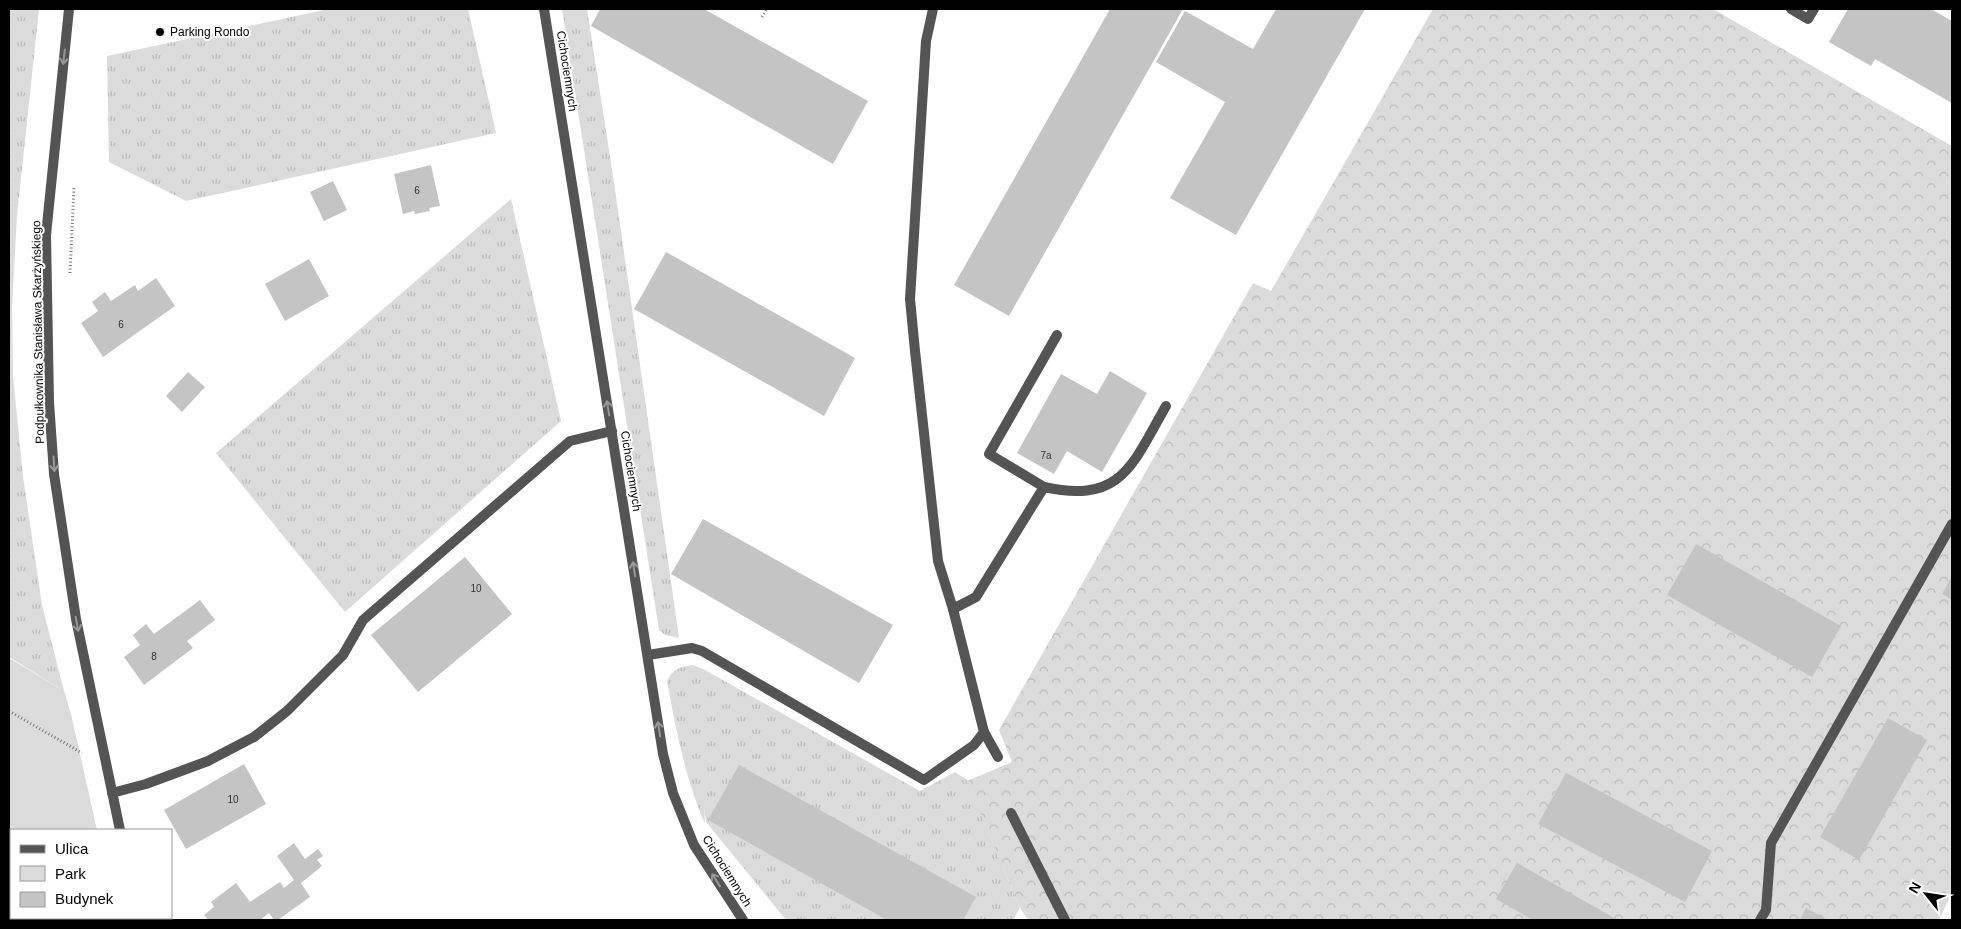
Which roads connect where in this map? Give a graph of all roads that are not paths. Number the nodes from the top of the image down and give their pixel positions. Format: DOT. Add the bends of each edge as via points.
graph roads {
  1 [pos="69,9"];
  2 [pos="544,9"];
  3 [pos="933,9"];
  4 [pos="1791,9"];
  5 [pos="1814,9"];
  6 [pos="1057,335"];
  7 [pos="1166,406"];
  8 [pos="612,431"];
  9 [pos="1044,487"];
  10 [pos="1952,524"];
  11 [pos="953,608"];
  12 [pos="648,655"];
  13 [pos="984,732"];
  14 [pos="998,756"];
  15 [pos="112,793"];
  16 [pos="1011,813"];
  17 [pos="120,829"];
  18 [pos="743,920"];
  19 [pos="1065,920"];
  20 [pos="1760,920"];
  1 -- 15 [label="street, Podpułkownika Stanisława Skarżyńskiego, one-way" via="46,235 49,402 54,474 76,619"];
  8 -- 2 [label="street, Cichociemnych, one-way"];
  3 -- 11 [label="street" via="926,41 910,299 938,561"];
  4 -- 5 [label="street" via="1808,19"];
  6 -- 9 [label="street" via="989,454"];
  7 -- 9 [label="street" via="1134,462 1105,487 1071,492"];
  12 -- 8 [label="street, Cichociemnych, one-way"];
  8 -- 15 [label="street" via="570,441 363,620 343,655 288,711 254,737 208,761"];
  9 -- 11 [label="street" via="976,597"];
  10 -- 20 [label="street" via="1771,843 1766,910"];
  11 -- 13 [label="street"];
  12 -- 13 [label="street" via="692,648 702,651 924,780 974,745"];
  18 -- 12 [label="street, Cichociemnych, one-way" via="694,845 674,793 664,754"];
  13 -- 14 [label="street"];
  15 -- 17 [label="street, Podpułkownika Stanisława Skarżyńskiego"];
  16 -- 19 [label="street"];
}
